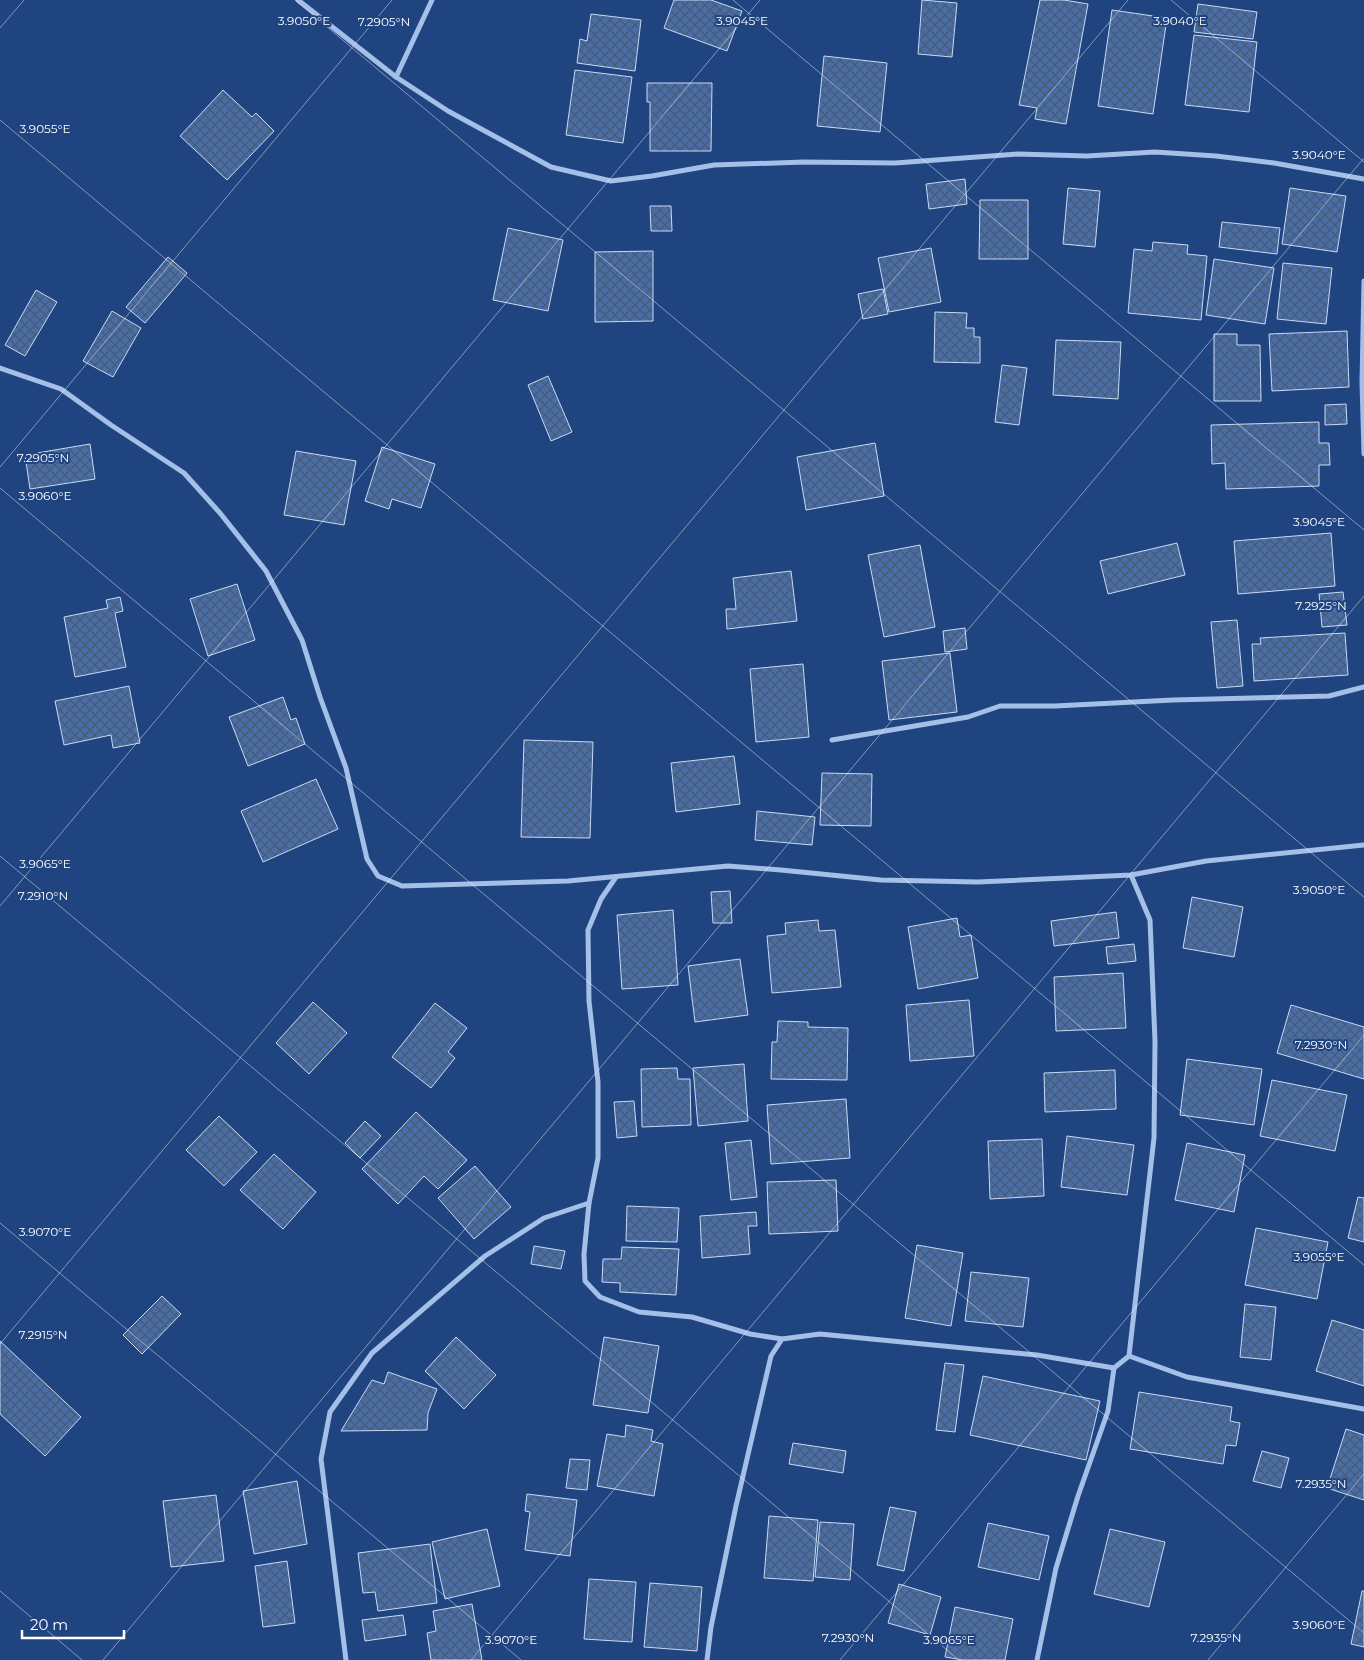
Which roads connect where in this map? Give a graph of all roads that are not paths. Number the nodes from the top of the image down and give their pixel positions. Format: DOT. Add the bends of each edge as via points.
graph roads {
  1 [pos="298,0"];
  2 [pos="432,0"];
  3 [pos="396,77"];
  4 [pos="1364,179"];
  5 [pos="1364,281"];
  6 [pos="0,368"];
  7 [pos="1364,454"];
  8 [pos="1364,687"];
  9 [pos="832,740"];
  10 [pos="1364,845"];
  11 [pos="1131,875"];
  12 [pos="616,877"];
  13 [pos="589,1203"];
  14 [pos="782,1339"];
  15 [pos="1129,1356"];
  16 [pos="1114,1368"];
  17 [pos="1364,1409"];
  18 [pos="346,1660"];
  19 [pos="707,1660"];
  20 [pos="1037,1660"];
  1 -- 3 [label="street"];
  2 -- 3 [label="street"];
  3 -- 4 [label="street" via="448,111 551,167 611,181 714,165 896,163 1018,154 1087,156 1154,152 1274,163"];
  5 -- 7 [label="street"];
  6 -- 12 [label="street" via="61,389 184,473 266,570 302,640 346,768 367,859 378,876 402,886"];
  8 -- 9 [label="street" via="1329,696 1000,706 968,717"];
  10 -- 11 [label="street" via="1206,861"];
  11 -- 12 [label="street" via="978,882 881,880 728,866"];
  11 -- 15 [label="street" via="1150,920 1155,1041 1154,1138"];
  12 -- 13 [label="street" via="601,899 588,930 589,1001 598,1082 598,1158"];
  13 -- 14 [label="street" via="585,1281 600,1297 639,1312 692,1317 750,1334"];
  13 -- 18 [label="street" via="544,1218 485,1256 372,1353 330,1412 321,1459"];
  14 -- 16 [label="street" via="820,1334 1028,1354"];
  14 -- 19 [label="street" via="772,1356 741,1487"];
  15 -- 16 [label="street"];
  15 -- 17 [label="street" via="1188,1377"];
  16 -- 20 [label="street" via="1108,1411 1056,1568"];
}
